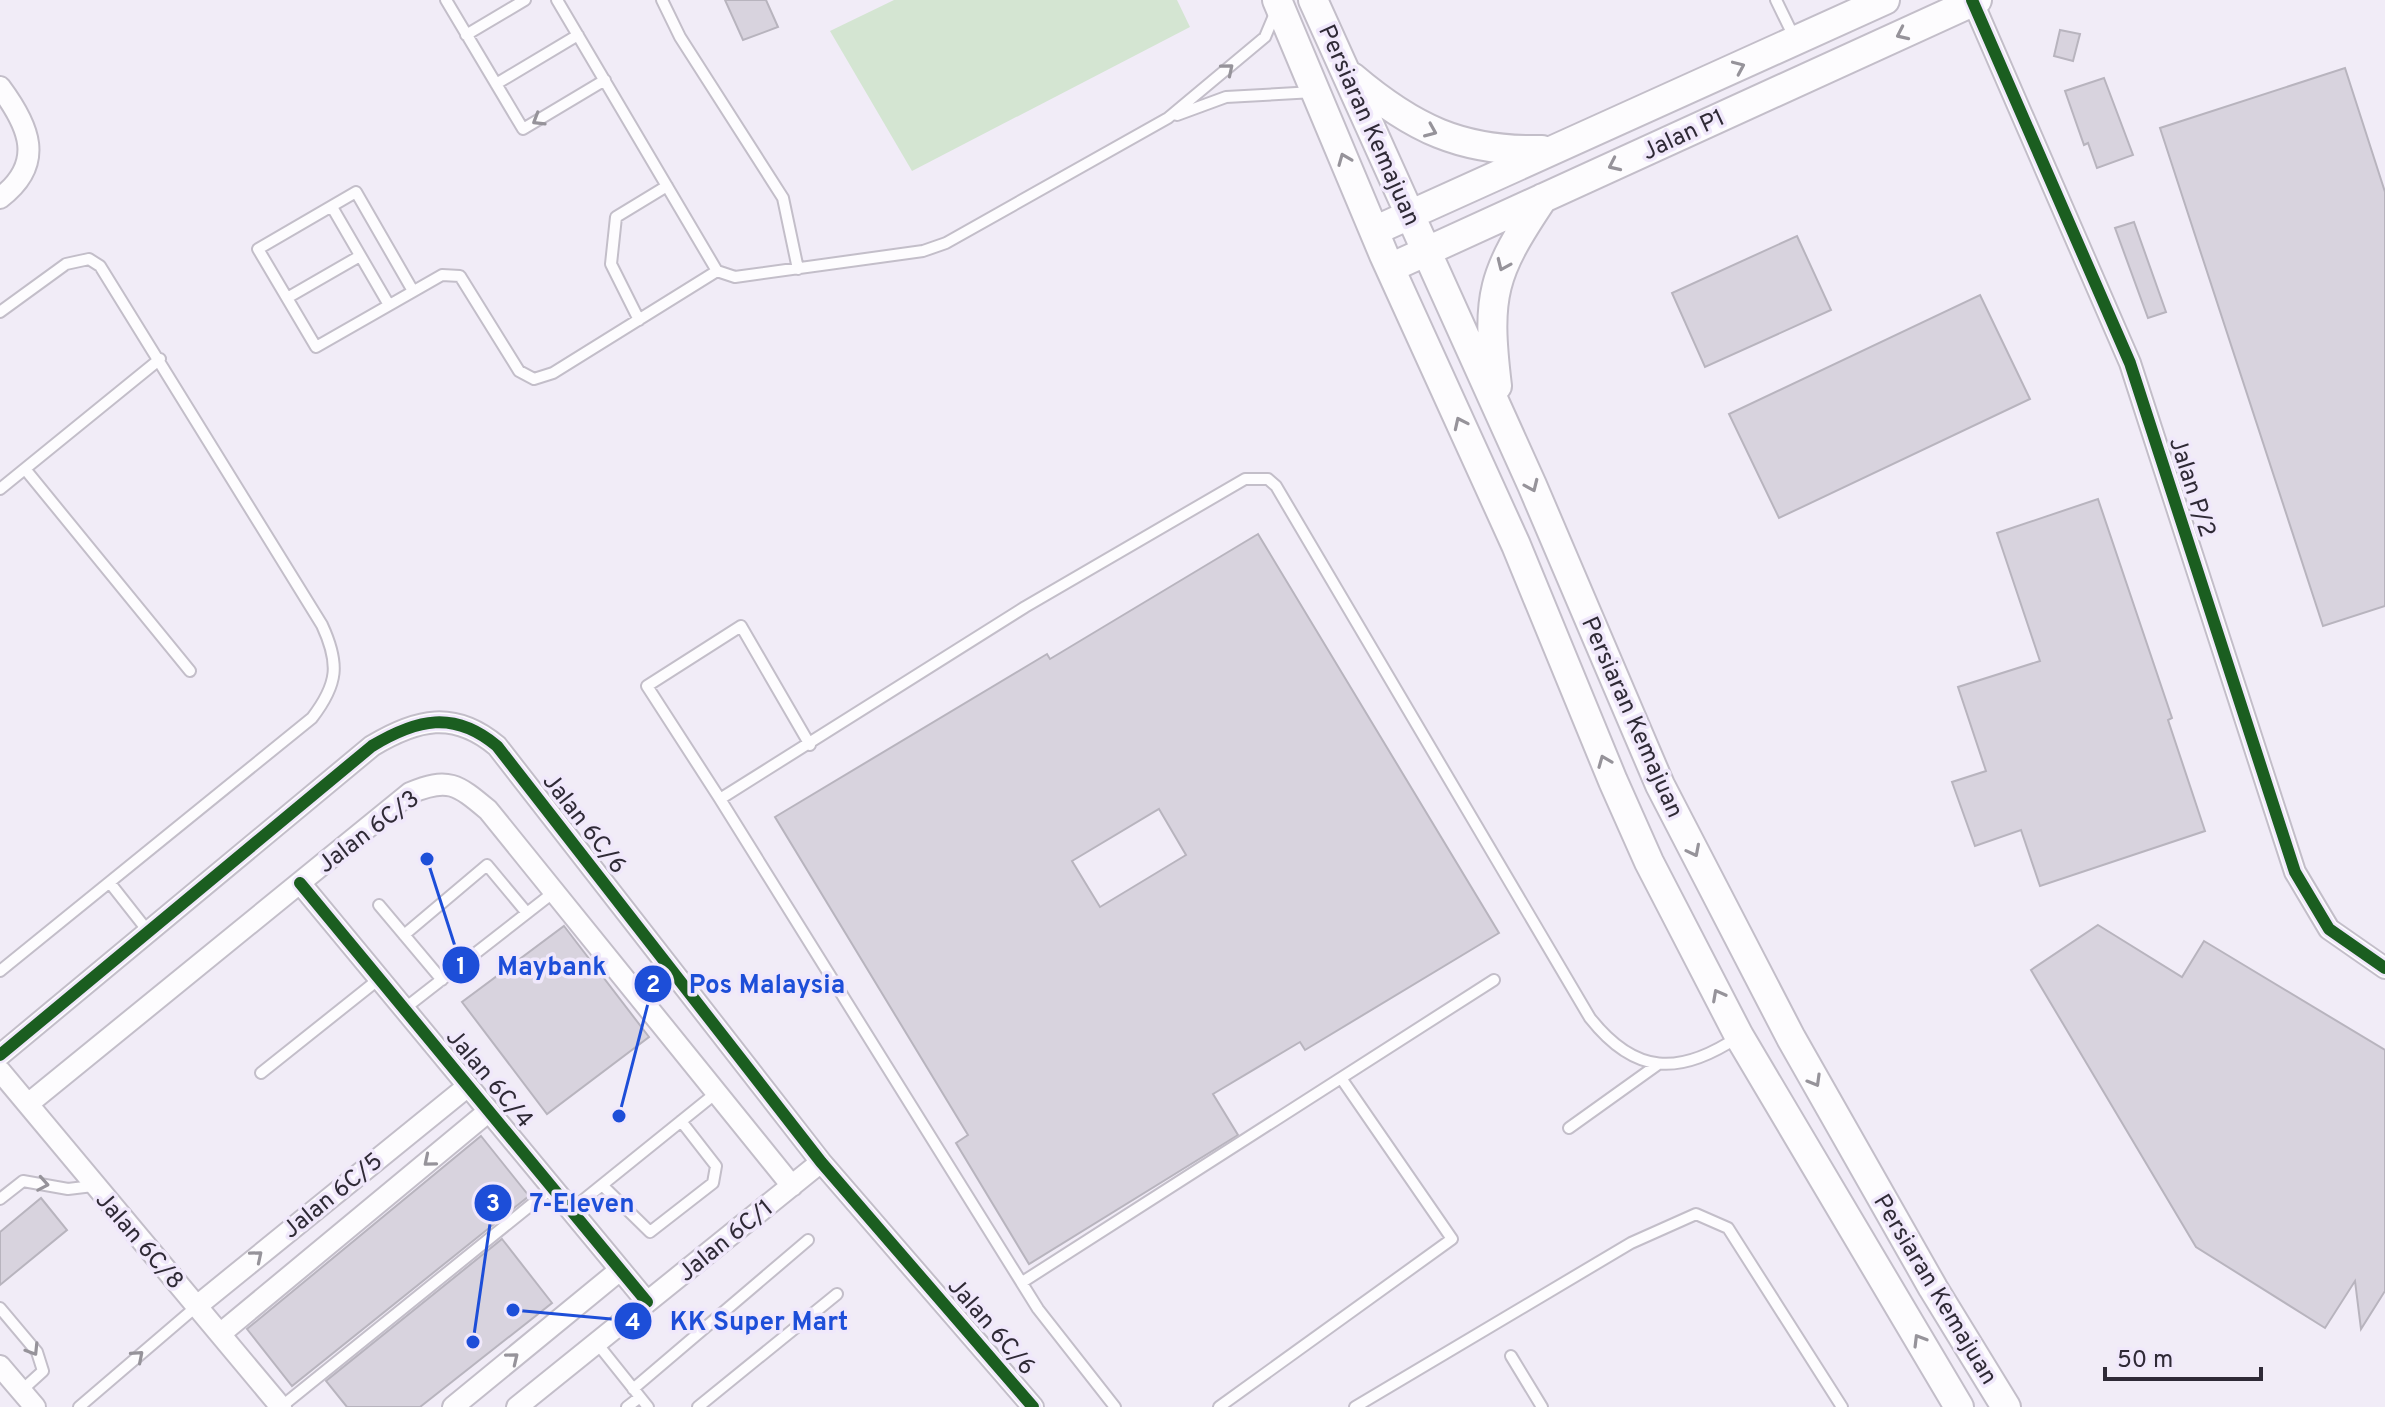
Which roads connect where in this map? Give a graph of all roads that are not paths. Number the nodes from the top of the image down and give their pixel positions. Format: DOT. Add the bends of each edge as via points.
graph roads {
  1 [pos="446,0"];
  2 [pos="525,0"];
  3 [pos="557,0"];
  4 [pos="662,0"];
  5 [pos="1313,0"];
  6 [pos="1776,0"];
  7 [pos="1885,0"];
  8 [pos="1974,1"];
  9 [pos="1278,2"];
  10 [pos="466,35"];
  11 [pos="578,35"];
  12 [pos="1795,41"];
  13 [pos="1345,71"];
  14 [pos="605,80"];
  15 [pos="496,84"];
  16 [pos="0,87"];
  17 [pos="1316,92"];
  18 [pos="1168,118"];
  19 [pos="1555,149"];
  20 [pos="667,186"];
  21 [pos="0,198"];
  22 [pos="1543,198"];
  23 [pos="332,207"];
  24 [pos="1410,215"];
  25 [pos="1374,231"];
  26 [pos="1427,251"];
  27 [pos="360,256"];
  28 [pos="1390,268"];
  29 [pos="798,269"];
  30 [pos="717,271"];
  31 [pos="413,291"];
  32 [pos="287,298"];
  33 [pos="389,305"];
  34 [pos="0,312"];
  35 [pos="639,320"];
  36 [pos="160,359"];
  37 [pos="1500,415"];
  38 [pos="25,469"];
  39 [pos="0,489"];
  40 [pos="190,671"];
  41 [pos="810,745"];
  42 [pos="720,799"];
  43 [pos="110,883"];
  44 [pos="300,883"];
  45 [pos="554,892"];
  46 [pos="379,905"];
  47 [pos="527,913"];
  48 [pos="147,930"];
  49 [pos="404,935"];
  50 [pos="2385,968"];
  51 [pos="0,971"];
  52 [pos="379,979"];
  53 [pos="442,980"];
  54 [pos="1494,980"];
  55 [pos="404,1009"];
  56 [pos="1739,1036"];
  57 [pos="0,1055"];
  58 [pos="1657,1065"];
  59 [pos="0,1071"];
  60 [pos="261,1073"];
  61 [pos="1341,1078"];
  62 [pos="468,1086"];
  63 [pos="716,1093"];
  64 [pos="28,1104"];
  65 [pos="489,1111"];
  66 [pos="681,1121"];
  67 [pos="1569,1128"];
  68 [pos="821,1162"];
  69 [pos="602,1185"];
  70 [pos="93,1186"];
  71 [pos="792,1186"];
  72 [pos="552,1188"];
  73 [pos="0,1199"];
  74 [pos="571,1210"];
  75 [pos="808,1240"];
  76 [pos="620,1270"];
  77 [pos="1024,1281"];
  78 [pos="837,1294"];
  79 [pos="647,1302"];
  80 [pos="197,1306"];
  81 [pos="0,1308"];
  82 [pos="220,1334"];
  83 [pos="596,1342"];
  84 [pos="1511,1356"];
  85 [pos="0,1366"];
  86 [pos="21,1391"];
  87 [pos="637,1393"];
  88 [pos="35,1407"];
  89 [pos="79,1407"];
  90 [pos="281,1407"];
  91 [pos="453,1407"];
  92 [pos="517,1407"];
  93 [pos="627,1407"];
  94 [pos="648,1407"];
  95 [pos="698,1407"];
  96 [pos="1033,1407"];
  97 [pos="1115,1407"];
  98 [pos="1219,1407"];
  99 [pos="1355,1407"];
  100 [pos="1542,1407"];
  101 [pos="1842,1407"];
  102 [pos="1959,1407"];
  103 [pos="2006,1407"];
  1 -- 10 [label="lane"];
  2 -- 10 [label="lane"];
  3 -- 11 [label="lane"];
  4 -- 29 [label="lane" via="783,198"];
  5 -- 13 [label="main road, Persiaran Kemajuan"];
  6 -- 12 [label="lane"];
  7 -- 12 [label="main road, Jalan P1"];
  8 -- 22 [label="main road, Jalan P1, one-way"];
  8 -- 50 [label="street, Jalan P/2" via="2130,363 2295,872 2329,929"];
  9 -- 17 [label="main road, Persiaran Kemajuan"];
  18 -- 9 [label="lane, one-way" via="1265,37"];
  10 -- 15 [label="lane"];
  11 -- 14 [label="lane"];
  11 -- 15 [label="lane"];
  19 -- 12 [label="main road, Jalan P1, one-way"];
  13 -- 19 [label="main road, one-way" via="1396,113 1429,131 1482,147"];
  13 -- 24 [label="main road, Persiaran Kemajuan"];
  14 -- 15 [label="lane, one-way" via="523,129"];
  14 -- 20 [label="lane"];
  16 -- 21 [label="street" via="25,121 29,154 18,184"];
  17 -- 18 [label="lane" via="1226,97"];
  25 -- 17 [label="main road, Persiaran Kemajuan, one-way"];
  18 -- 29 [label="lane" via="946,243"];
  19 -- 24 [label="main road, Jalan P1"];
  20 -- 30 [label="lane"];
  20 -- 35 [label="lane" via="616,217 611,264"];
  22 -- 26 [label="main road, Jalan P1"];
  22 -- 37 [label="main road, one-way" via="1515,241 1494,288 1491,327"];
  23 -- 27 [label="lane"];
  23 -- 31 [label="lane" via="356,192"];
  23 -- 32 [label="lane" via="258,249"];
  24 -- 25 [label="main road, Jalan P1"];
  24 -- 26 [label="main road, Persiaran Kemajuan"];
  25 -- 28 [label="main road, Persiaran Kemajuan"];
  26 -- 28 [label="main road, Jalan P1"];
  26 -- 37 [label="main road, Persiaran Kemajuan"];
  27 -- 32 [label="lane"];
  27 -- 33 [label="lane"];
  56 -- 28 [label="main road, Persiaran Kemajuan, one-way" via="1613,781 1516,545"];
  29 -- 30 [label="lane" via="735,277"];
  30 -- 35 [label="lane"];
  31 -- 33 [label="lane"];
  31 -- 35 [label="lane" via="442,275 460,276 519,371 534,379 553,373"];
  32 -- 33 [label="lane" via="316,347"];
  34 -- 36 [label="lane" via="66,264 89,259 100,266"];
  36 -- 38 [label="lane"];
  36 -- 43 [label="lane" via="322,625 333,649 335,673 327,698 312,718"];
  37 -- 103 [label="main road, Persiaran Kemajuan, one-way" via="1660,785 1791,1038"];
  38 -- 39 [label="lane"];
  38 -- 40 [label="lane"];
  41 -- 42 [label="lane"];
  41 -- 42 [label="lane" via="741,626 647,686"];
  41 -- 58 [label="lane" via="1025,607 1231,487 1245,479 1268,479 1590,1018 1610,1043"];
  42 -- 77 [label="lane"];
  43 -- 48 [label="lane"];
  43 -- 51 [label="lane"];
  44 -- 45 [label="street, Jalan 6C/3" via="410,793 436,783 460,787 488,810"];
  44 -- 52 [label="street, Jalan 6C/4"];
  44 -- 64 [label="street, Jalan 6C/3"];
  45 -- 47 [label="lane"];
  45 -- 63 [label="street, Jalan 6C/3"];
  46 -- 49 [label="lane"];
  47 -- 49 [label="lane" via="487,865"];
  47 -- 53 [label="lane"];
  48 -- 57 [label="street, Jalan 6C/6"];
  48 -- 68 [label="street, Jalan 6C/6" via="372,746 427,722 456,723 479,731 497,746"];
  49 -- 53 [label="lane"];
  52 -- 55 [label="street, Jalan 6C/4"];
  52 -- 60 [label="lane"];
  53 -- 55 [label="lane"];
  54 -- 61 [label="lane"];
  55 -- 62 [label="street, Jalan 6C/4"];
  56 -- 58 [label="lane" via="1713,1054 1683,1064"];
  102 -- 56 [label="main road, Persiaran Kemajuan, one-way"];
  58 -- 67 [label="lane"];
  59 -- 64 [label="street, Jalan 6C/8"];
  61 -- 77 [label="lane"];
  61 -- 98 [label="lane" via="1452,1239"];
  62 -- 65 [label="street, Jalan 6C/4"];
  80 -- 62 [label="street, Jalan 6C/5, one-way"];
  63 -- 66 [label="lane"];
  63 -- 71 [label="street, Jalan 6C/3"];
  64 -- 70 [label="street, Jalan 6C/8"];
  65 -- 72 [label="street, Jalan 6C/4"];
  65 -- 82 [label="street, Jalan 6C/5, one-way"];
  66 -- 69 [label="lane"];
  66 -- 69 [label="lane" via="716,1166 713,1183 650,1232"];
  68 -- 71 [label="street, Jalan 6C/1"];
  68 -- 96 [label="street, Jalan 6C/6"];
  69 -- 74 [label="lane"];
  73 -- 70 [label="lane, one-way" via="23,1181 68,1189"];
  70 -- 80 [label="street, Jalan 6C/8"];
  71 -- 79 [label="street, Jalan 6C/1"];
  72 -- 74 [label="street, Jalan 6C/4"];
  72 -- 90 [label="lane"];
  74 -- 76 [label="street, Jalan 6C/4"];
  75 -- 87 [label="lane"];
  76 -- 79 [label="street, Jalan 6C/4"];
  91 -- 76 [label="street, one-way"];
  77 -- 97 [label="lane" via="1038,1309"];
  78 -- 95 [label="lane"];
  79 -- 83 [label="street, Jalan 6C/1"];
  80 -- 82 [label="street, Jalan 6C/8"];
  89 -- 80 [label="lane, one-way"];
  81 -- 86 [label="lane, one-way" via="37,1352 43,1371"];
  82 -- 90 [label="street, Jalan 6C/8"];
  83 -- 87 [label="lane"];
  83 -- 92 [label="street, Jalan 6C/1"];
  84 -- 100 [label="lane"];
  85 -- 86 [label="street"];
  86 -- 88 [label="street"];
  87 -- 93 [label="lane"];
  87 -- 94 [label="lane"];
  99 -- 101 [label="lane" via="1631,1243 1696,1214 1728,1228"];
}
